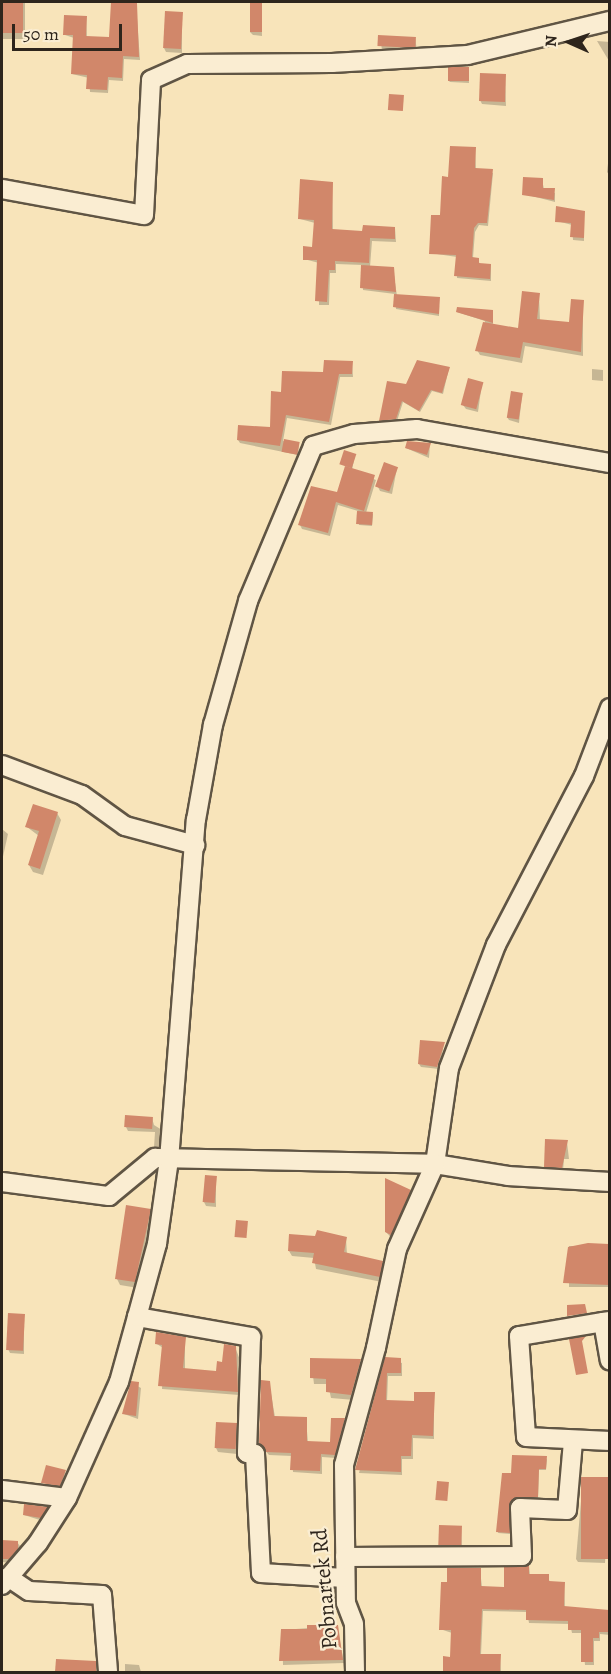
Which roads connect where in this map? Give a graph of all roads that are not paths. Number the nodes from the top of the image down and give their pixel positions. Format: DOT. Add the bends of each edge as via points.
graph roads {
  1 [pos="609,21"];
  2 [pos="2,189"];
  3 [pos="609,463"];
  4 [pos="609,708"];
  5 [pos="2,765"];
  6 [pos="195,845"];
  7 [pos="169,1160"];
  8 [pos="435,1164"];
  9 [pos="2,1182"];
  10 [pos="609,1182"];
  11 [pos="137,1317"];
  12 [pos="606,1322"];
  13 [pos="609,1360"];
  14 [pos="573,1441"];
  15 [pos="609,1441"];
  16 [pos="2,1490"];
  17 [pos="67,1498"];
  18 [pos="345,1557"];
  19 [pos="345,1578"];
  20 [pos="5,1581"];
  21 [pos="108,1672"];
  22 [pos="355,1672"];
  1 -- 2 [label="street" via="468,55 332,63 188,64 151,80 144,215"];
  3 -- 6 [label="street" via="417,429 354,434 313,446 248,601 213,725"];
  4 -- 8 [label="street, Pobnartek Rd" via="584,776 496,945 453,1057"];
  5 -- 6 [label="street" via="82,795 125,826"];
  6 -- 7 [label="street"];
  7 -- 8 [label="street"];
  7 -- 9 [label="street" via="155,1158 109,1196"];
  7 -- 11 [label="street" via="157,1244"];
  8 -- 10 [label="street" via="508,1176"];
  8 -- 18 [label="street, Pobnartek Rd" via="397,1249 376,1348 344,1465"];
  11 -- 17 [label="street" via="119,1382"];
  11 -- 19 [label="street" via="251,1338 247,1453 255,1454 261,1573"];
  12 -- 13 [label="street"];
  12 -- 14 [label="street" via="519,1336 526,1437"];
  14 -- 15 [label="street"];
  14 -- 18 [label="street" via="567,1510 520,1508 522,1556"];
  16 -- 17 [label="street"];
  17 -- 20 [label="street" via="38,1543"];
  18 -- 19 [label="street, Pobnartek Rd"];
  19 -- 22 [label="street, Pobnartek Rd" via="346,1604 354,1624"];
  20 -- 21 [label="street" via="29,1591 102,1595"];
}
